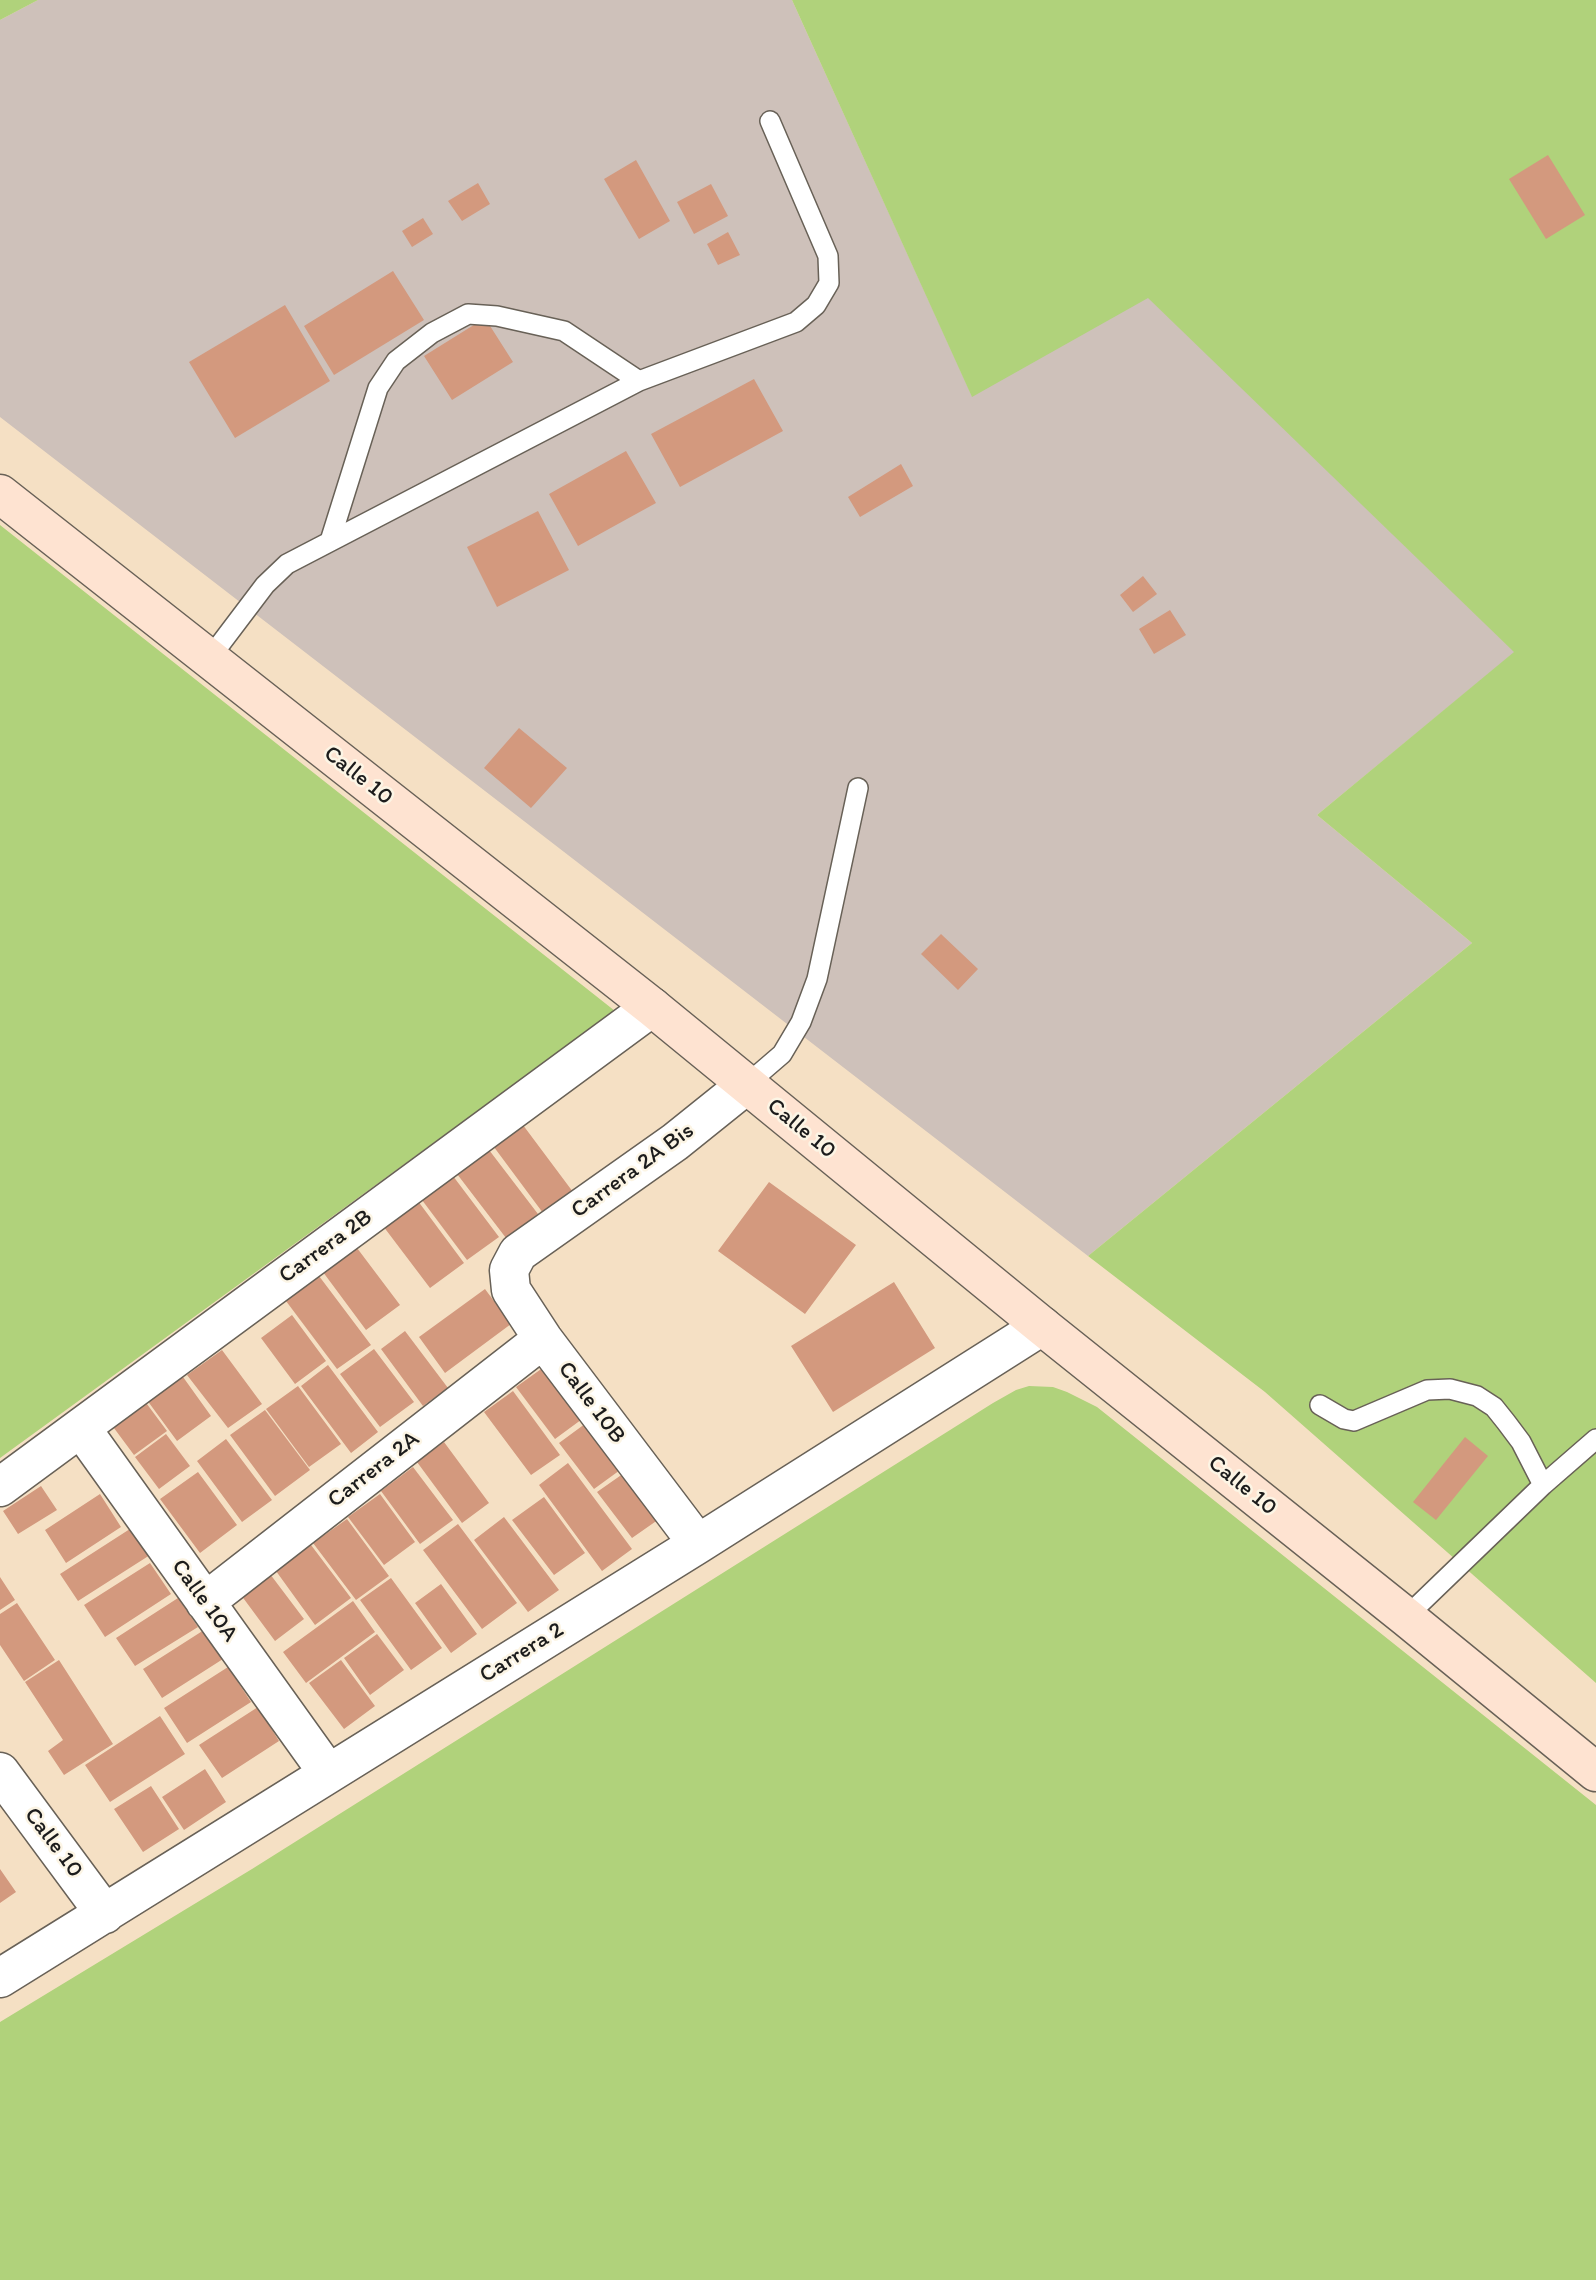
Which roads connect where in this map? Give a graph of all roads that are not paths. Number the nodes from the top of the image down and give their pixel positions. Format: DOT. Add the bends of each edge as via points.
graph roads {
  1 [pos="770,121"];
  2 [pos="639,381"];
  3 [pos="0,494"];
  4 [pos="330,541"];
  5 [pos="209,659"];
  6 [pos="858,788"];
  7 [pos="652,1007"];
  8 [pos="747,1085"];
  9 [pos="518,1253"];
  10 [pos="1042,1326"];
  11 [pos="543,1339"];
  12 [pos="1320,1405"];
  13 [pos="81,1427"];
  14 [pos="1596,1439"];
  15 [pos="1543,1485"];
  16 [pos="0,1487"];
  17 [pos="698,1544"];
  18 [pos="205,1602"];
  19 [pos="1406,1617"];
  20 [pos="0,1772"];
  21 [pos="1596,1772"];
  22 [pos="328,1773"];
  23 [pos="105,1914"];
  24 [pos="0,1978"];
  1 -- 2 [label="lane" via="828,256 829,283 816,305 796,322"];
  2 -- 4 [label="lane"];
  2 -- 4 [label="lane" via="564,331 468,314 396,361 378,388"];
  3 -- 5 [label="street, Calle 10"];
  4 -- 5 [label="lane" via="287,564 272,578"];
  5 -- 7 [label="street, Calle 10"];
  6 -- 8 [label="lane" via="817,979 801,1022 782,1054"];
  7 -- 8 [label="street, Calle 10"];
  7 -- 13 [label="street, Carrera 2B"];
  8 -- 9 [label="street, Carrera 2A Bis"];
  8 -- 10 [label="street, Calle 10"];
  9 -- 11 [label="street, Calle 10B" via="509,1270 511,1290"];
  10 -- 17 [label="street, Carrera 2"];
  10 -- 19 [label="street, Calle 10"];
  11 -- 17 [label="street, Calle 10B"];
  11 -- 18 [label="street, Carrera 2A"];
  12 -- 15 [label="lane" via="1354,1421 1427,1390 1450,1389 1477,1396 1494,1407 1521,1442"];
  13 -- 16 [label="street, Carrera 2B"];
  13 -- 18 [label="street, Calle 10A"];
  14 -- 15 [label="lane"];
  15 -- 19 [label="lane"];
  17 -- 22 [label="street, Carrera 2"];
  18 -- 22 [label="street, Calle 10A"];
  19 -- 21 [label="street, Calle 10"];
  20 -- 23 [label="street, Calle 10"];
  22 -- 23 [label="street, Carrera 2"];
  23 -- 24 [label="street, Carrera 2"];
}
